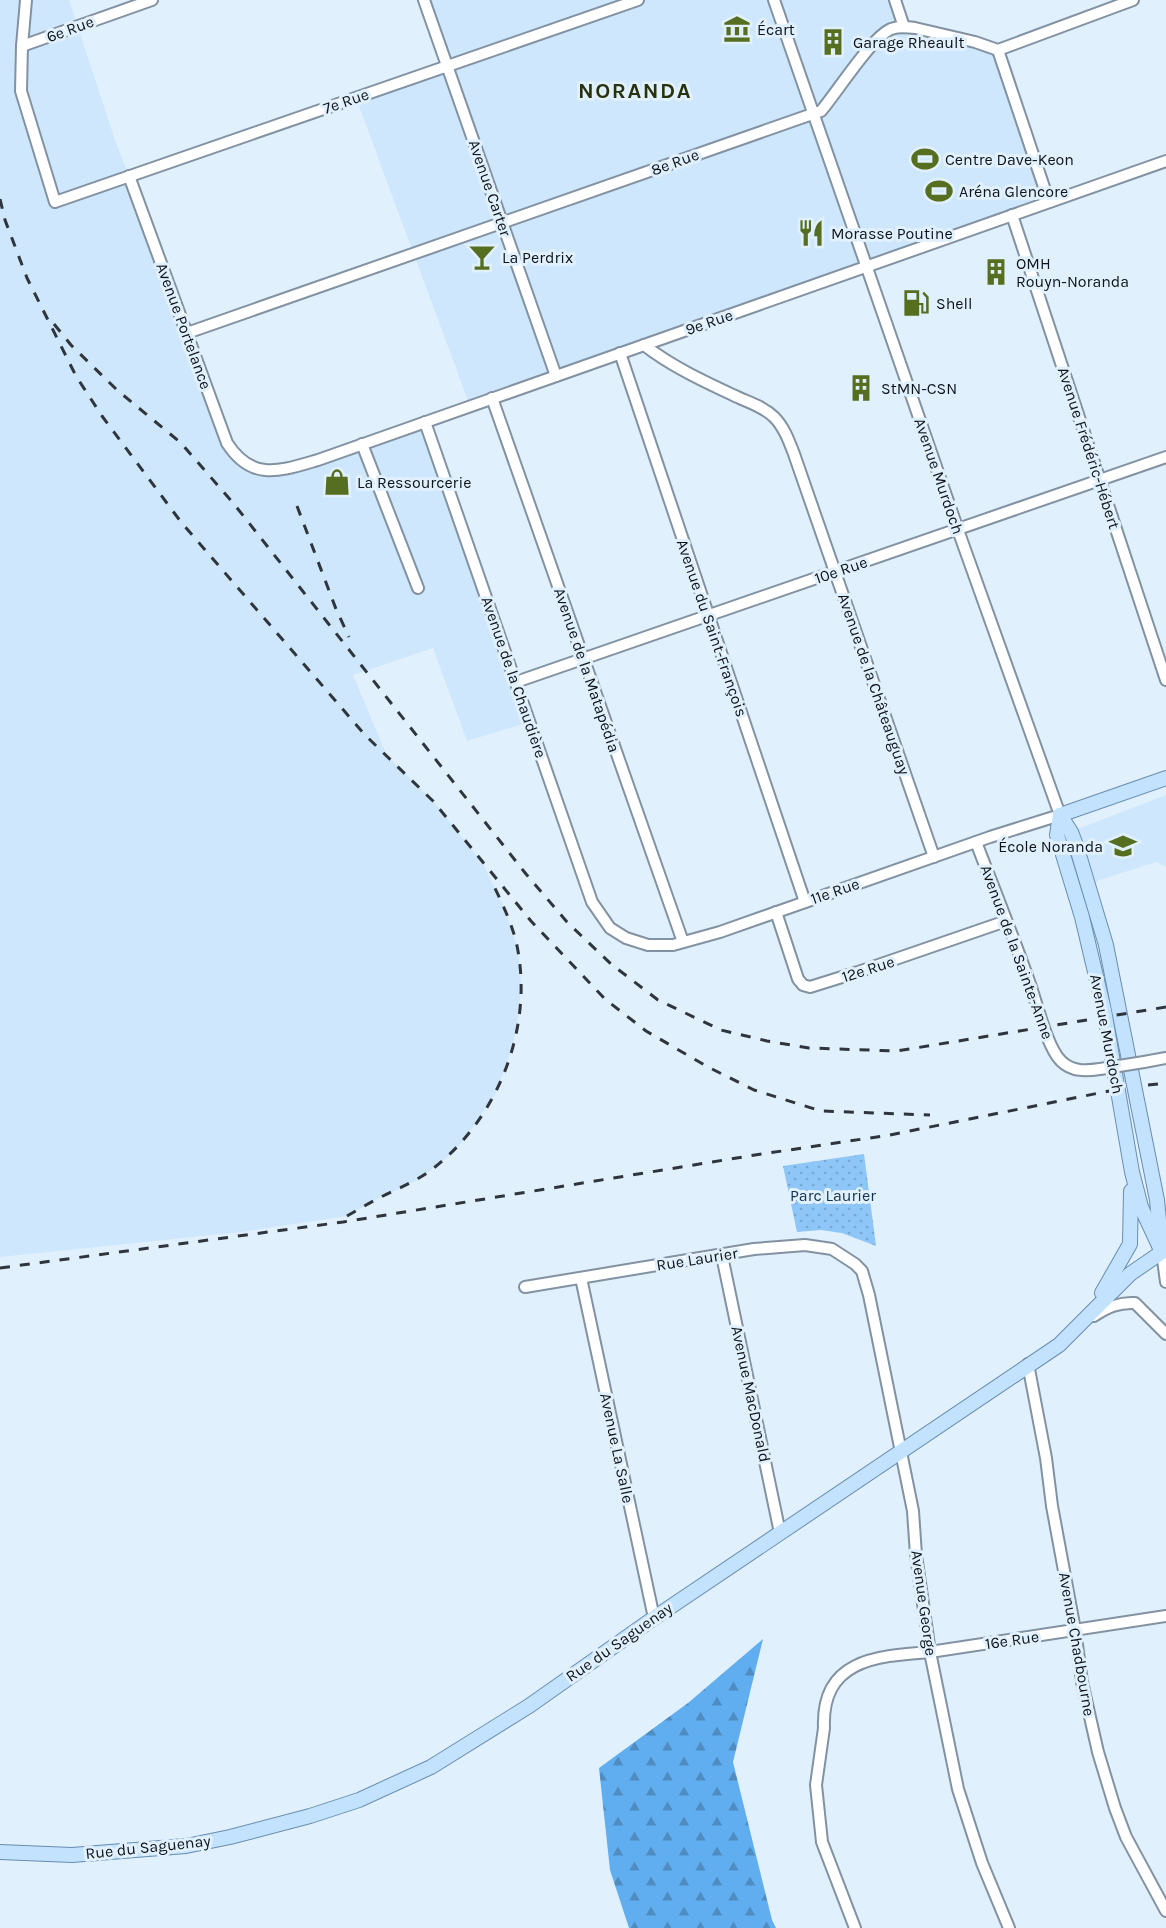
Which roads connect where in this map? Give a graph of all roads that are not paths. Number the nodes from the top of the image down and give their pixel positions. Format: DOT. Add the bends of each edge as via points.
graph roads {
  1 [pos="26,0"];
  2 [pos="152,0"];
  3 [pos="424,0"];
  4 [pos="638,0"];
  5 [pos="774,0"];
  6 [pos="895,0"];
  7 [pos="1132,0"];
  8 [pos="904,27"];
  9 [pos="22,46"];
  10 [pos="998,50"];
  11 [pos="448,66"];
  12 [pos="813,113"];
  13 [pos="1166,161"];
  14 [pos="129,176"];
  15 [pos="1049,202"];
  16 [pos="1012,215"];
  17 [pos="503,223"];
  18 [pos="866,266"];
  19 [pos="187,333"];
  20 [pos="644,345"];
  21 [pos="620,353"];
  22 [pos="556,375"];
  23 [pos="492,398"];
  24 [pos="425,422"];
  25 [pos="362,444"];
  26 [pos="1166,457"];
  27 [pos="250,467"];
  28 [pos="1099,480"];
  29 [pos="958,530"];
  30 [pos="835,572"];
  31 [pos="418,588"];
  32 [pos="708,616"];
  33 [pos="583,659"];
  34 [pos="1166,680"];
  35 [pos="516,682"];
  36 [pos="1166,778"];
  37 [pos="1060,815"];
  38 [pos="976,842"];
  39 [pos="934,857"];
  40 [pos="805,902"];
  41 [pos="776,912"];
  42 [pos="1006,921"];
  43 [pos="610,928"];
  44 [pos="683,942"];
  45 [pos="1166,1058"];
  46 [pos="1130,1159"];
  47 [pos="1164,1252"];
  48 [pos="722,1256"];
  49 [pos="862,1271"];
  50 [pos="581,1278"];
  51 [pos="1166,1282"];
  52 [pos="525,1287"];
  53 [pos="1078,1326"];
  54 [pos="1166,1334"];
  55 [pos="1028,1365"];
  56 [pos="900,1450"];
  57 [pos="780,1533"];
  58 [pos="1166,1616"];
  59 [pos="654,1618"];
  60 [pos="1075,1630"];
  61 [pos="930,1652"];
  62 [pos="0,1852"];
  63 [pos="1166,1911"];
  64 [pos="855,1928"];
  65 [pos="1009,1928"];
  1 -- 9 [label="street"];
  2 -- 9 [label="street, 6e Rue"];
  3 -- 11 [label="street, Avenue Carter"];
  4 -- 11 [label="street, 7e Rue"];
  5 -- 12 [label="street, Avenue Murdoch"];
  6 -- 8 [label="street"];
  7 -- 10 [label="street"];
  8 -- 10 [label="street"];
  8 -- 12 [label="street, 8e Rue" via="892,28 882,35 829,102"];
  9 -- 14 [label="street, 7e Rue" via="21,91 55,202"];
  10 -- 15 [label="street"];
  11 -- 14 [label="street, 7e Rue"];
  11 -- 17 [label="street, Avenue Carter"];
  12 -- 17 [label="street, 8e Rue"];
  12 -- 18 [label="street, Avenue Murdoch"];
  13 -- 15 [label="street, 9e Rue"];
  14 -- 19 [label="street, Avenue Portelance"];
  15 -- 16 [label="street, 9e Rue"];
  16 -- 18 [label="street, 9e Rue"];
  16 -- 28 [label="street, Avenue Frédéric-Hébert"];
  17 -- 19 [label="street, 8e Rue"];
  17 -- 22 [label="street, Avenue Carter"];
  18 -- 20 [label="street, 9e Rue"];
  18 -- 29 [label="street, Avenue Murdoch"];
  19 -- 27 [label="street, Avenue Portelance" via="227,443"];
  20 -- 21 [label="street, 9e Rue"];
  20 -- 30 [label="street, Avenue de la Châteauguay" via="774,417 794,454"];
  21 -- 22 [label="street, 9e Rue"];
  21 -- 32 [label="street, Avenue du Saint-François"];
  22 -- 23 [label="street, 9e Rue"];
  23 -- 24 [label="street, 9e Rue"];
  23 -- 33 [label="street, Avenue de la Matapédia"];
  24 -- 25 [label="street, 9e Rue"];
  24 -- 35 [label="street, Avenue de la Chaudière"];
  25 -- 27 [label="street, 9e Rue" via="286,470 260,471"];
  25 -- 31 [label="street"];
  26 -- 28 [label="street, 10e Rue"];
  28 -- 29 [label="street, 10e Rue"];
  28 -- 34 [label="street, Avenue Frédéric-Hébert"];
  29 -- 30 [label="street, 10e Rue"];
  29 -- 37 [label="street, Avenue Murdoch"];
  30 -- 32 [label="street, 10e Rue"];
  30 -- 39 [label="street, Avenue de la Châteauguay"];
  32 -- 33 [label="street, 10e Rue"];
  32 -- 40 [label="street, Avenue du Saint-François"];
  33 -- 35 [label="street, 10e Rue"];
  33 -- 44 [label="street, Avenue de la Matapédia"];
  35 -- 43 [label="street, Avenue de la Chaudière" via="592,902"];
  36 -- 37 [label="main road"];
  37 -- 38 [label="street, 11e Rue"];
  37 -- 46 [label="main road, Avenue Murdoch" via="1056,835 1082,917 1104,1010"];
  37 -- 47 [label="main road, Avenue Murdoch" via="1076,845 1106,945"];
  38 -- 39 [label="street, 11e Rue"];
  38 -- 42 [label="street, Avenue de la Sainte-Anne"];
  39 -- 40 [label="street, 11e Rue"];
  40 -- 41 [label="street, 11e Rue"];
  41 -- 42 [label="street, 12e Rue" via="798,979 810,987"];
  41 -- 44 [label="street, 11e Rue"];
  42 -- 45 [label="street, Avenue de la Sainte-Anne, bridge" via="1045,1028 1062,1062 1085,1071"];
  43 -- 44 [label="street, 11e Rue" via="648,945"];
  46 -- 47 [label="main road, Avenue Murdoch" via="1141,1206"];
  46 -- 53 [label="main road" via="1130,1244 1107,1287"];
  47 -- 51 [label="street, Avenue Murdoch"];
  47 -- 53 [label="main road, Rue du Saguenay" via="1130,1274"];
  48 -- 49 [label="street, Rue Laurier" via="754,1249 821,1246 832,1249"];
  48 -- 50 [label="street, Rue Laurier"];
  48 -- 57 [label="street, Avenue MacDonald"];
  49 -- 56 [label="street, Avenue George"];
  50 -- 52 [label="street, Rue Laurier"];
  50 -- 59 [label="street, Avenue La Salle"];
  53 -- 54 [label="street" via="1122,1302 1135,1303"];
  53 -- 55 [label="main road, Rue du Saguenay" via="1059,1345"];
  55 -- 56 [label="main road, Rue du Saguenay"];
  55 -- 60 [label="street, Avenue Chadbourne"];
  56 -- 57 [label="main road, Rue du Saguenay"];
  56 -- 61 [label="street, Avenue George" via="913,1511"];
  57 -- 59 [label="main road, Rue du Saguenay"];
  58 -- 60 [label="street, 16e Rue"];
  59 -- 62 [label="main road, Rue du Saguenay" via="498,1726 431,1767 359,1800 186,1846 72,1855"];
  60 -- 61 [label="street, 16e Rue"];
  60 -- 63 [label="street, Avenue Chadbourne" via="1082,1682 1115,1808 1138,1862"];
  61 -- 64 [label="street, 16e Rue" via="891,1655 858,1664 840,1676 827,1701 816,1785 822,1842"];
  61 -- 65 [label="street, Avenue George" via="958,1789"];
}
